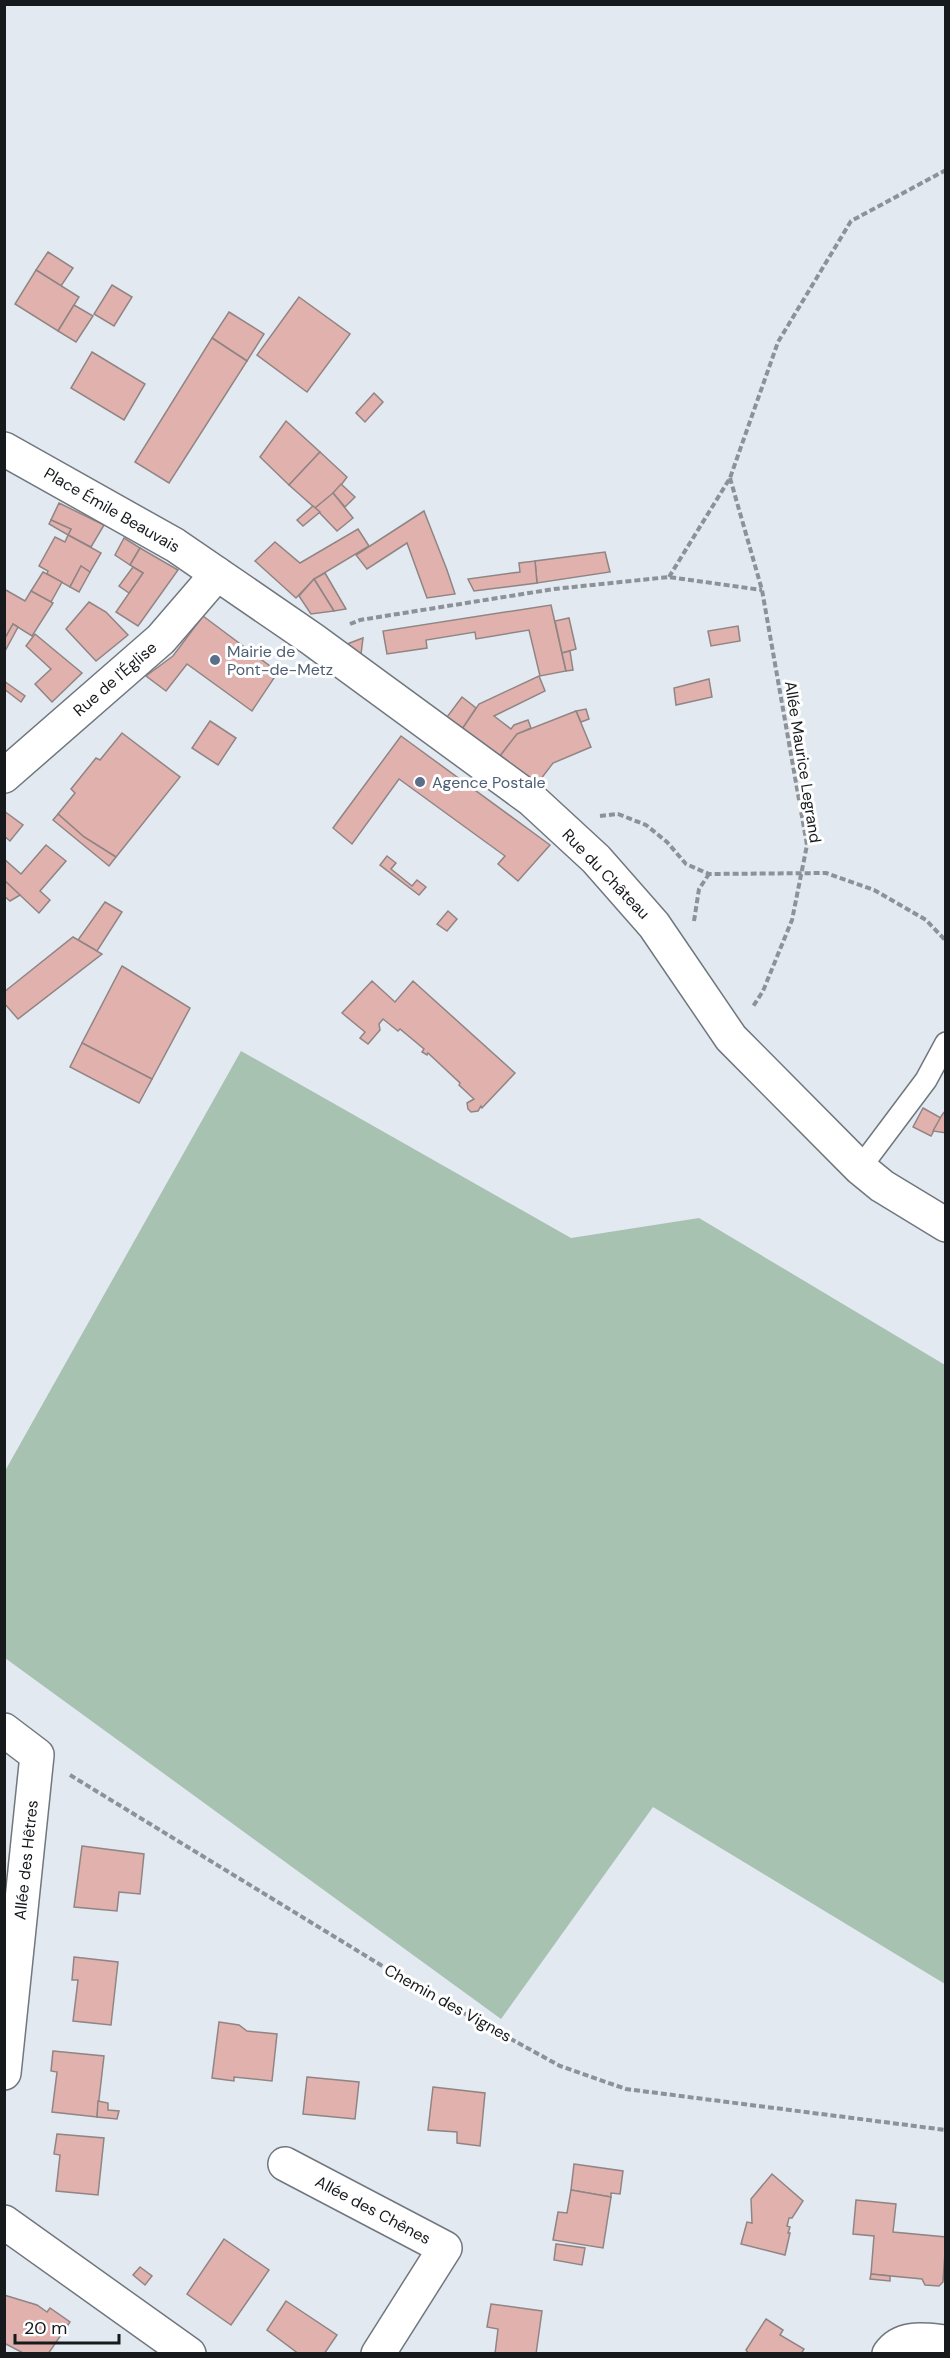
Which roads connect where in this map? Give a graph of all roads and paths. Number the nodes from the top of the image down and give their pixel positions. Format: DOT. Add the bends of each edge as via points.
graph roads {
  1 [pos="945,170"];
  2 [pos="4,449"];
  3 [pos="730,478"];
  4 [pos="217,574"];
  5 [pos="669,577"];
  6 [pos="762,590"];
  7 [pos="312,639"];
  8 [pos="4,776"];
  9 [pos="552,819"];
  10 [pos="802,874"];
  11 [pos="945,941"];
  12 [pos="731,1038"];
  13 [pos="945,1043"];
  14 [pos="860,1168"];
  15 [pos="945,1225"];
  16 [pos="4,1730"];
  17 [pos="37,1755"];
  18 [pos="4,2073"];
  19 [pos="945,2130"];
  20 [pos="285,2164"];
  21 [pos="4,2222"];
  22 [pos="945,2342"];
  23 [pos="189,2354"];
  24 [pos="378,2354"];
  25 [pos="889,2354"];
  1 -- 3 [label="path" via="850,221 778,342"];
  2 -- 4 [label="street, Place Émile Beauvais" via="175,545"];
  3 -- 5 [label="path"];
  3 -- 6 [label="path, Allée Maurice Legrand"];
  4 -- 7 [label="street, Rue du Château"];
  4 -- 8 [label="street, Rue de l'Église" via="161,639"];
  5 -- 6 [label="path"];
  5 -- 7 [label="path" via="554,589 360,620"];
  6 -- 10 [label="path, Allée Maurice Legrand" via="807,845"];
  7 -- 9 [label="street, Rue du Château" via="532,800"];
  9 -- 10 [label="path" via="618,814 646,825 668,842 686,864 709,874"];
  9 -- 12 [label="street, Rue du Château" via="596,859 654,925"];
  10 -- 11 [label="path" via="826,873 874,890 926,920"];
  10 -- 12 [label="path, Allée Maurice Legrand" via="792,920 764,991"];
  12 -- 14 [label="street, Rue du Château"];
  13 -- 14 [label="lane" via="926,1080"];
  14 -- 15 [label="street, Rue du Château"];
  16 -- 17 [label="street"];
  17 -- 18 [label="street, Allée des Hêtres"];
  17 -- 19 [label="path, Chemin des Vignes" via="420,1989 560,2066 626,2089"];
  20 -- 24 [label="street, Allée des Chênes" via="445,2248"];
  21 -- 23 [label="street"];
  22 -- 25 [label="street" via="915,2339 894,2346"];
}
